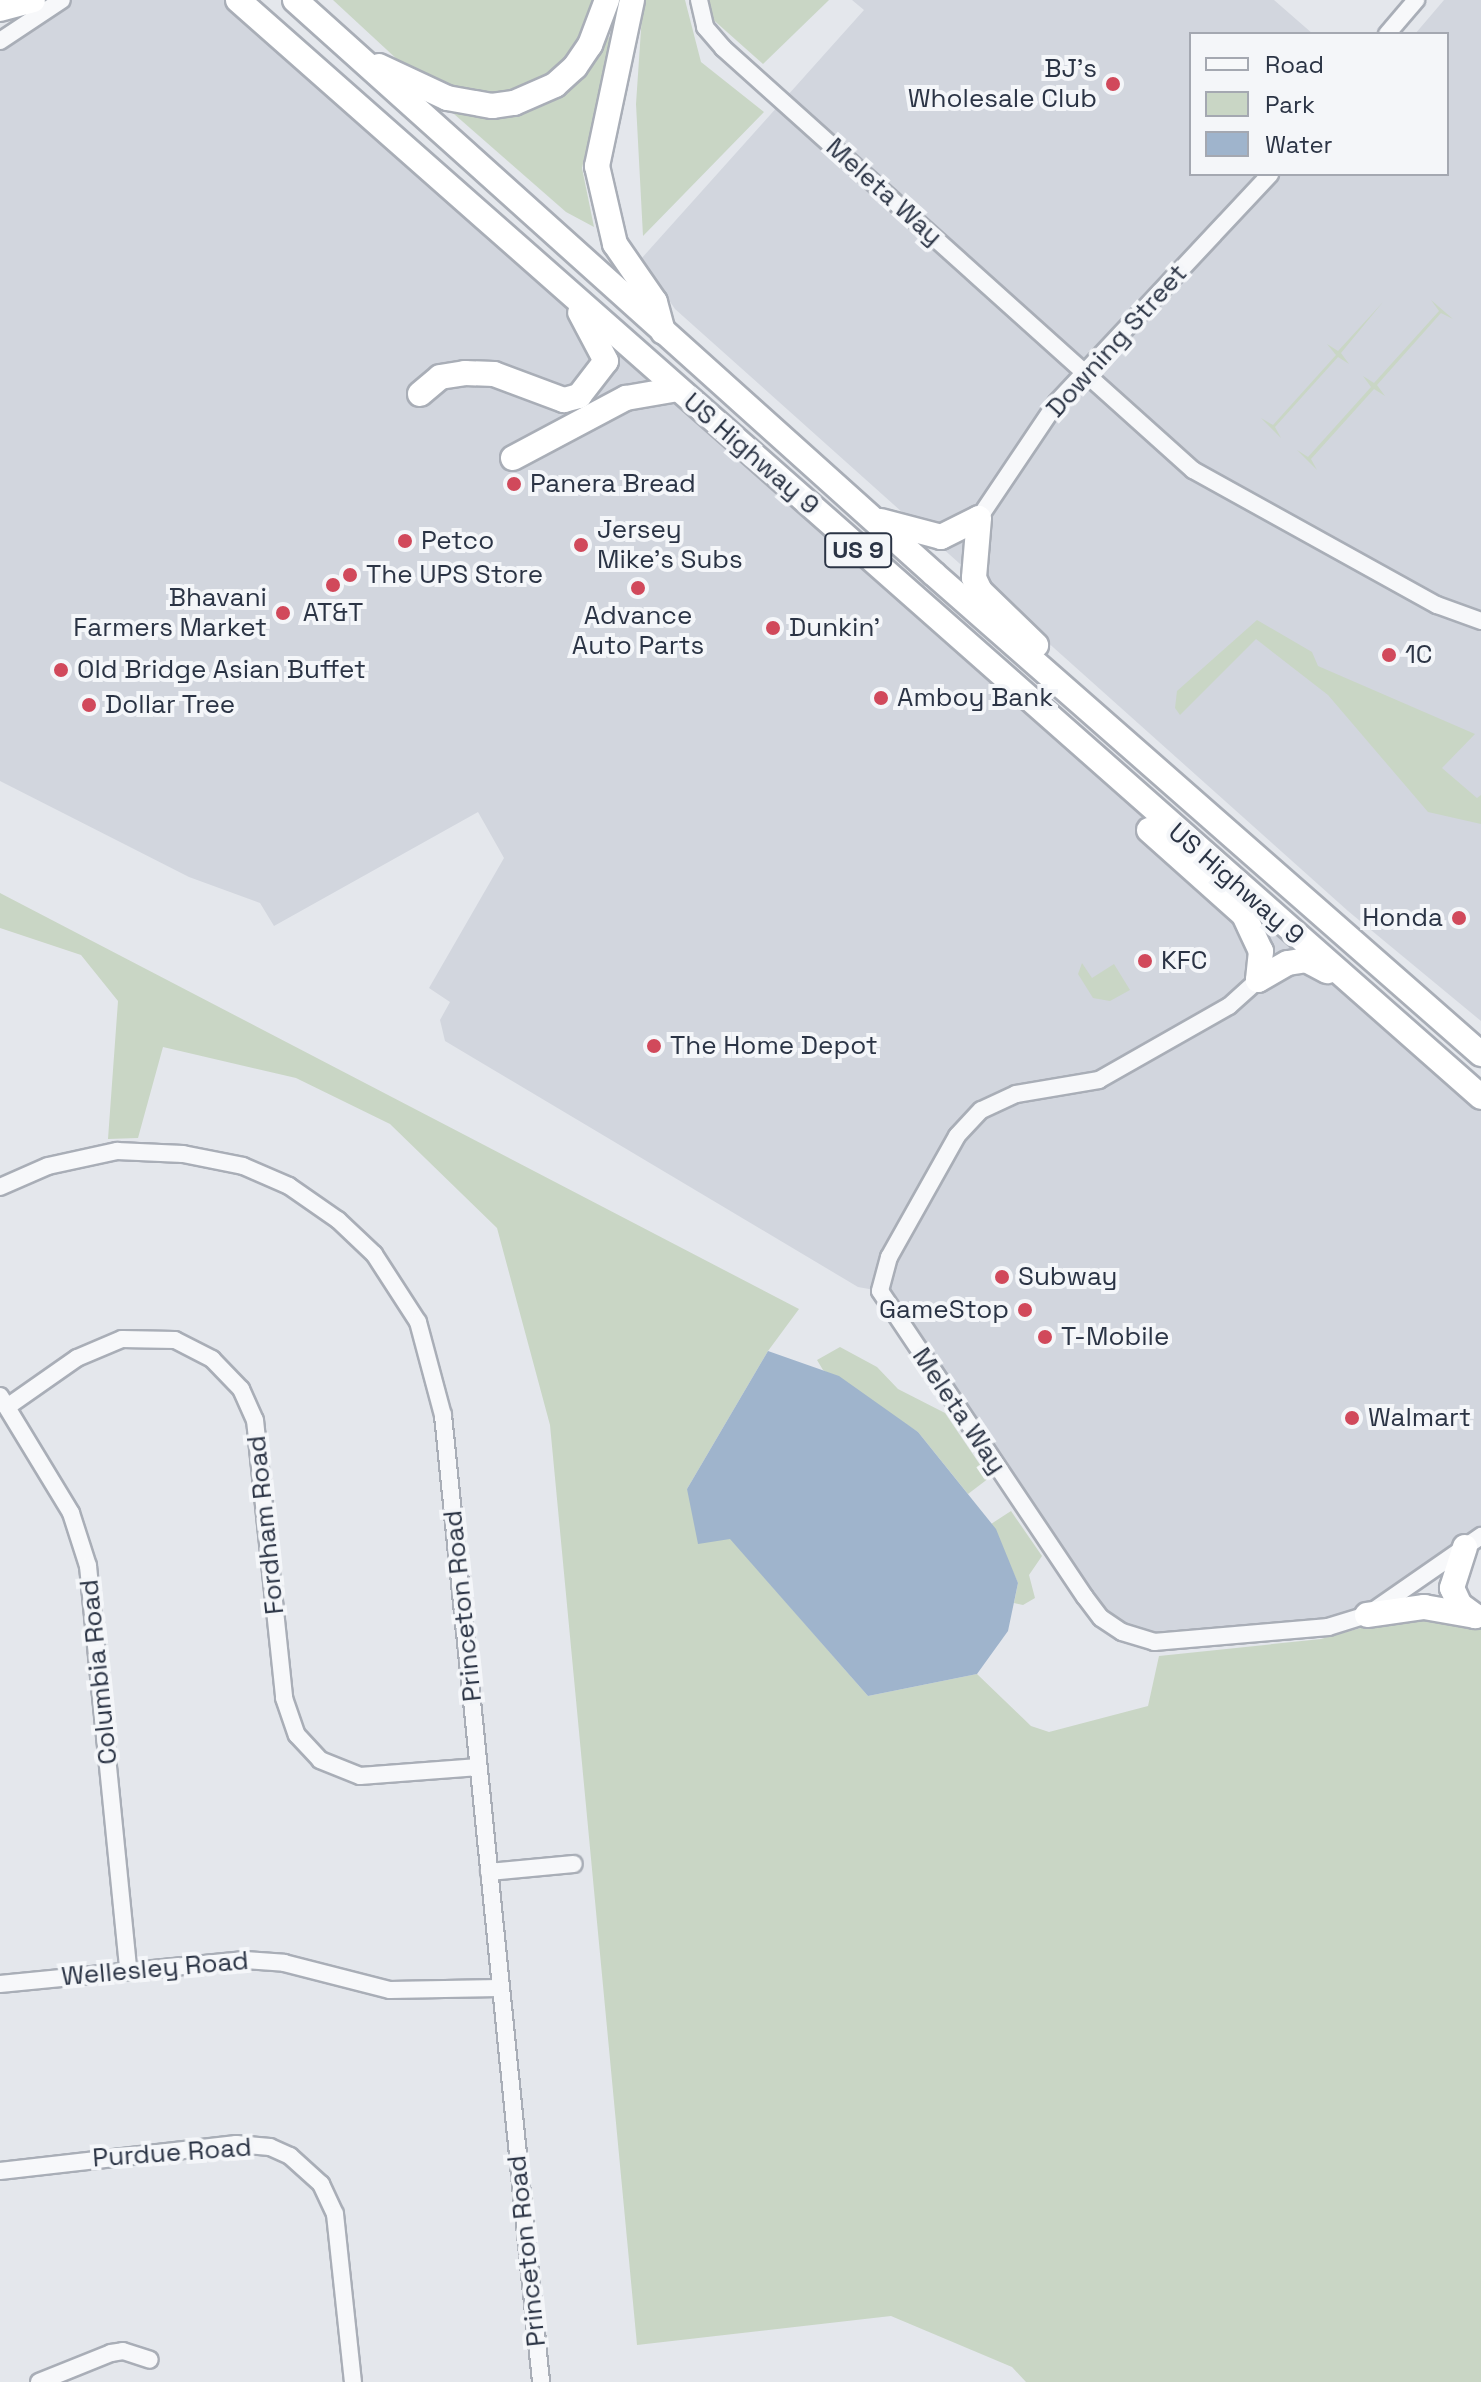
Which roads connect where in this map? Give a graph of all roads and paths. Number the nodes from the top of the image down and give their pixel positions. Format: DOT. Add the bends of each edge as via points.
graph roads {
  1 [pos="33,0"];
  2 [pos="62,0"];
  3 [pos="238,0"];
  4 [pos="295,0"];
  5 [pos="607,0"];
  6 [pos="632,0"];
  7 [pos="699,0"];
  8 [pos="1416,0"];
  9 [pos="0,9"];
  10 [pos="1389,32"];
  11 [pos="0,41"];
  12 [pos="354,54"];
  13 [pos="1268,176"];
  14 [pos="561,284"];
  15 [pos="663,332"];
  16 [pos="1085,372"];
  17 [pos="678,389"];
  18 [pos="420,394"];
  19 [pos="513,458"];
  20 [pos="979,518"];
  21 [pos="873,519"];
  22 [pos="1481,621"];
  23 [pos="1095,717"];
  24 [pos="1097,762"];
  25 [pos="1258,980"];
  26 [pos="1394,1023"];
  27 [pos="1481,1054"];
  28 [pos="1481,1097"];
  29 [pos="0,1187"];
  30 [pos="4,1402"];
  31 [pos="1473,1542"];
  32 [pos="1367,1615"];
  33 [pos="1478,1617"];
  34 [pos="479,1767"];
  35 [pos="574,1864"];
  36 [pos="489,1872"];
  37 [pos="128,1969"];
  38 [pos="0,1984"];
  39 [pos="499,1988"];
  40 [pos="0,2171"];
  41 [pos="150,2360"];
  42 [pos="39,2382"];
  43 [pos="353,2382"];
  44 [pos="541,2382"];
  1 -- 9 [label="highway"];
  2 -- 11 [label="street"];
  3 -- 14 [label="highway, US Highway 9 / US 9"];
  4 -- 12 [label="highway, US Highway 9 / US 9"];
  5 -- 12 [label="highway" via="590,45 575,67 555,85 514,103 492,106 447,98"];
  6 -- 15 [label="highway" via="597,166 615,244 655,302"];
  7 -- 16 [label="street, Meleta Way" via="705,27 723,48"];
  8 -- 10 [label="street"];
  12 -- 15 [label="highway, US Highway 9 / US 9"];
  13 -- 16 [label="street, Downing Street"];
  14 -- 17 [label="highway, US Highway 9 / US 9"];
  14 -- 18 [label="highway" via="606,361 588,390 564,400 494,374 465,373 440,377"];
  15 -- 21 [label="highway, US Highway 9 / US 9"];
  16 -- 20 [label="street, Downing Street" via="1057,402"];
  16 -- 22 [label="street, Meleta Way" via="1213,483 1437,605"];
  17 -- 19 [label="highway" via="626,398"];
  17 -- 24 [label="highway, US Highway 9 / US 9"];
  20 -- 21 [label="highway" via="941,537"];
  20 -- 23 [label="highway" via="971,567 980,591 1032,640"];
  21 -- 23 [label="highway, US Highway 9 / US 9"];
  23 -- 27 [label="highway, US Highway 9 / US 9"];
  24 -- 25 [label="highway" via="1128,811 1244,915 1261,951"];
  24 -- 26 [label="highway, US Highway 9 / US 9"];
  25 -- 26 [label="highway" via="1288,963 1306,960"];
  25 -- 32 [label="street, Meleta Way" via="1229,1006 1099,1080 1016,1094 981,1110 957,1136 889,1257 880,1291 1101,1618 1154,1642 1282,1633"];
  26 -- 28 [label="highway, US Highway 9 / US 9"];
  29 -- 34 [label="street, Princeton Road" via="48,1166 104,1153 197,1156 243,1166 289,1186 324,1208 374,1254 418,1322 440,1393"];
  30 -- 34 [label="street, Fordham Road" via="77,1358 122,1339 175,1340 212,1359 241,1389 255,1420 284,1698 297,1735 320,1760 360,1776"];
  30 -- 37 [label="street, Columbia Road" via="71,1513 88,1566"];
  31 -- 32 [label="street, Meleta Way"];
  31 -- 33 [label="highway" via="1452,1588 1460,1605"];
  32 -- 33 [label="highway" via="1424,1607"];
  34 -- 36 [label="street, Princeton Road"];
  35 -- 36 [label="street"];
  36 -- 39 [label="street, Princeton Road"];
  37 -- 38 [label="street, Wellesley Road"];
  37 -- 39 [label="street, Wellesley Road" via="271,1961 390,1990"];
  39 -- 44 [label="street, Princeton Road"];
  40 -- 43 [label="street, Purdue Road" via="236,2144 270,2147 290,2156 321,2184 335,2214"];
  41 -- 42 [label="street" via="123,2351 111,2353"];
}
